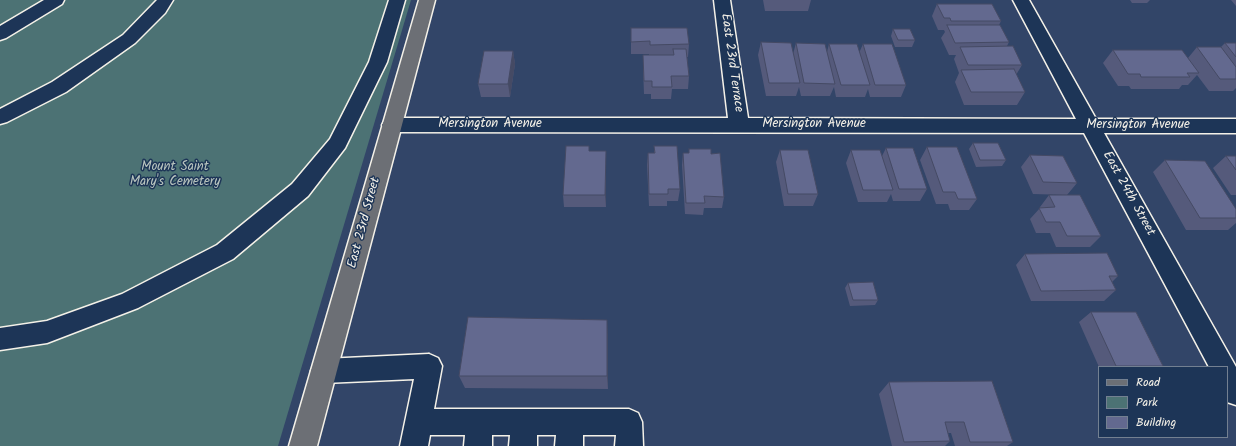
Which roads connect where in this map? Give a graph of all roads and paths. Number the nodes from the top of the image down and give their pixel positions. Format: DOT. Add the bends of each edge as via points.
graph roads {
  1 [pos="56,0"];
  2 [pos="165,0"];
  3 [pos="396,0"];
  4 [pos="427,0"];
  5 [pos="722,0"];
  6 [pos="1021,0"];
  7 [pos="0,34"];
  8 [pos="0,117"];
  9 [pos="392,125"];
  10 [pos="739,125"];
  11 [pos="1090,126"];
  12 [pos="1236,126"];
  13 [pos="0,339"];
  14 [pos="1221,366"];
  15 [pos="324,371"];
  16 [pos="1228,378"];
  17 [pos="1236,393"];
  18 [pos="417,434"];
  19 [pos="479,434"];
  20 [pos="524,434"];
  21 [pos="569,434"];
  22 [pos="303,446"];
  23 [pos="629,446"];
  1 -- 7 [label="street"];
  2 -- 8 [label="street" via="129,39 59,87"];
  3 -- 13 [label="street" via="378,62 338,143 300,190 225,252 130,301 47,332"];
  4 -- 9 [label="main road, East 23rd Street"];
  5 -- 10 [label="street, East 23rd Terrace"];
  6 -- 11 [label="street, East 24th Street"];
  9 -- 10 [label="street, Mersington Avenue"];
  9 -- 15 [label="main road, East 23rd Street"];
  10 -- 11 [label="street, Mersington Avenue"];
  11 -- 12 [label="street, Mersington Avenue"];
  11 -- 14 [label="street, East 24th Street"];
  15 -- 18 [label="street" via="429,366"];
  15 -- 22 [label="main road, East 23rd Street"];
  16 -- 17 [label="street"];
  18 -- 19 [label="street"];
  19 -- 20 [label="street"];
  20 -- 21 [label="street"];
  21 -- 23 [label="street" via="629,422"];
}
